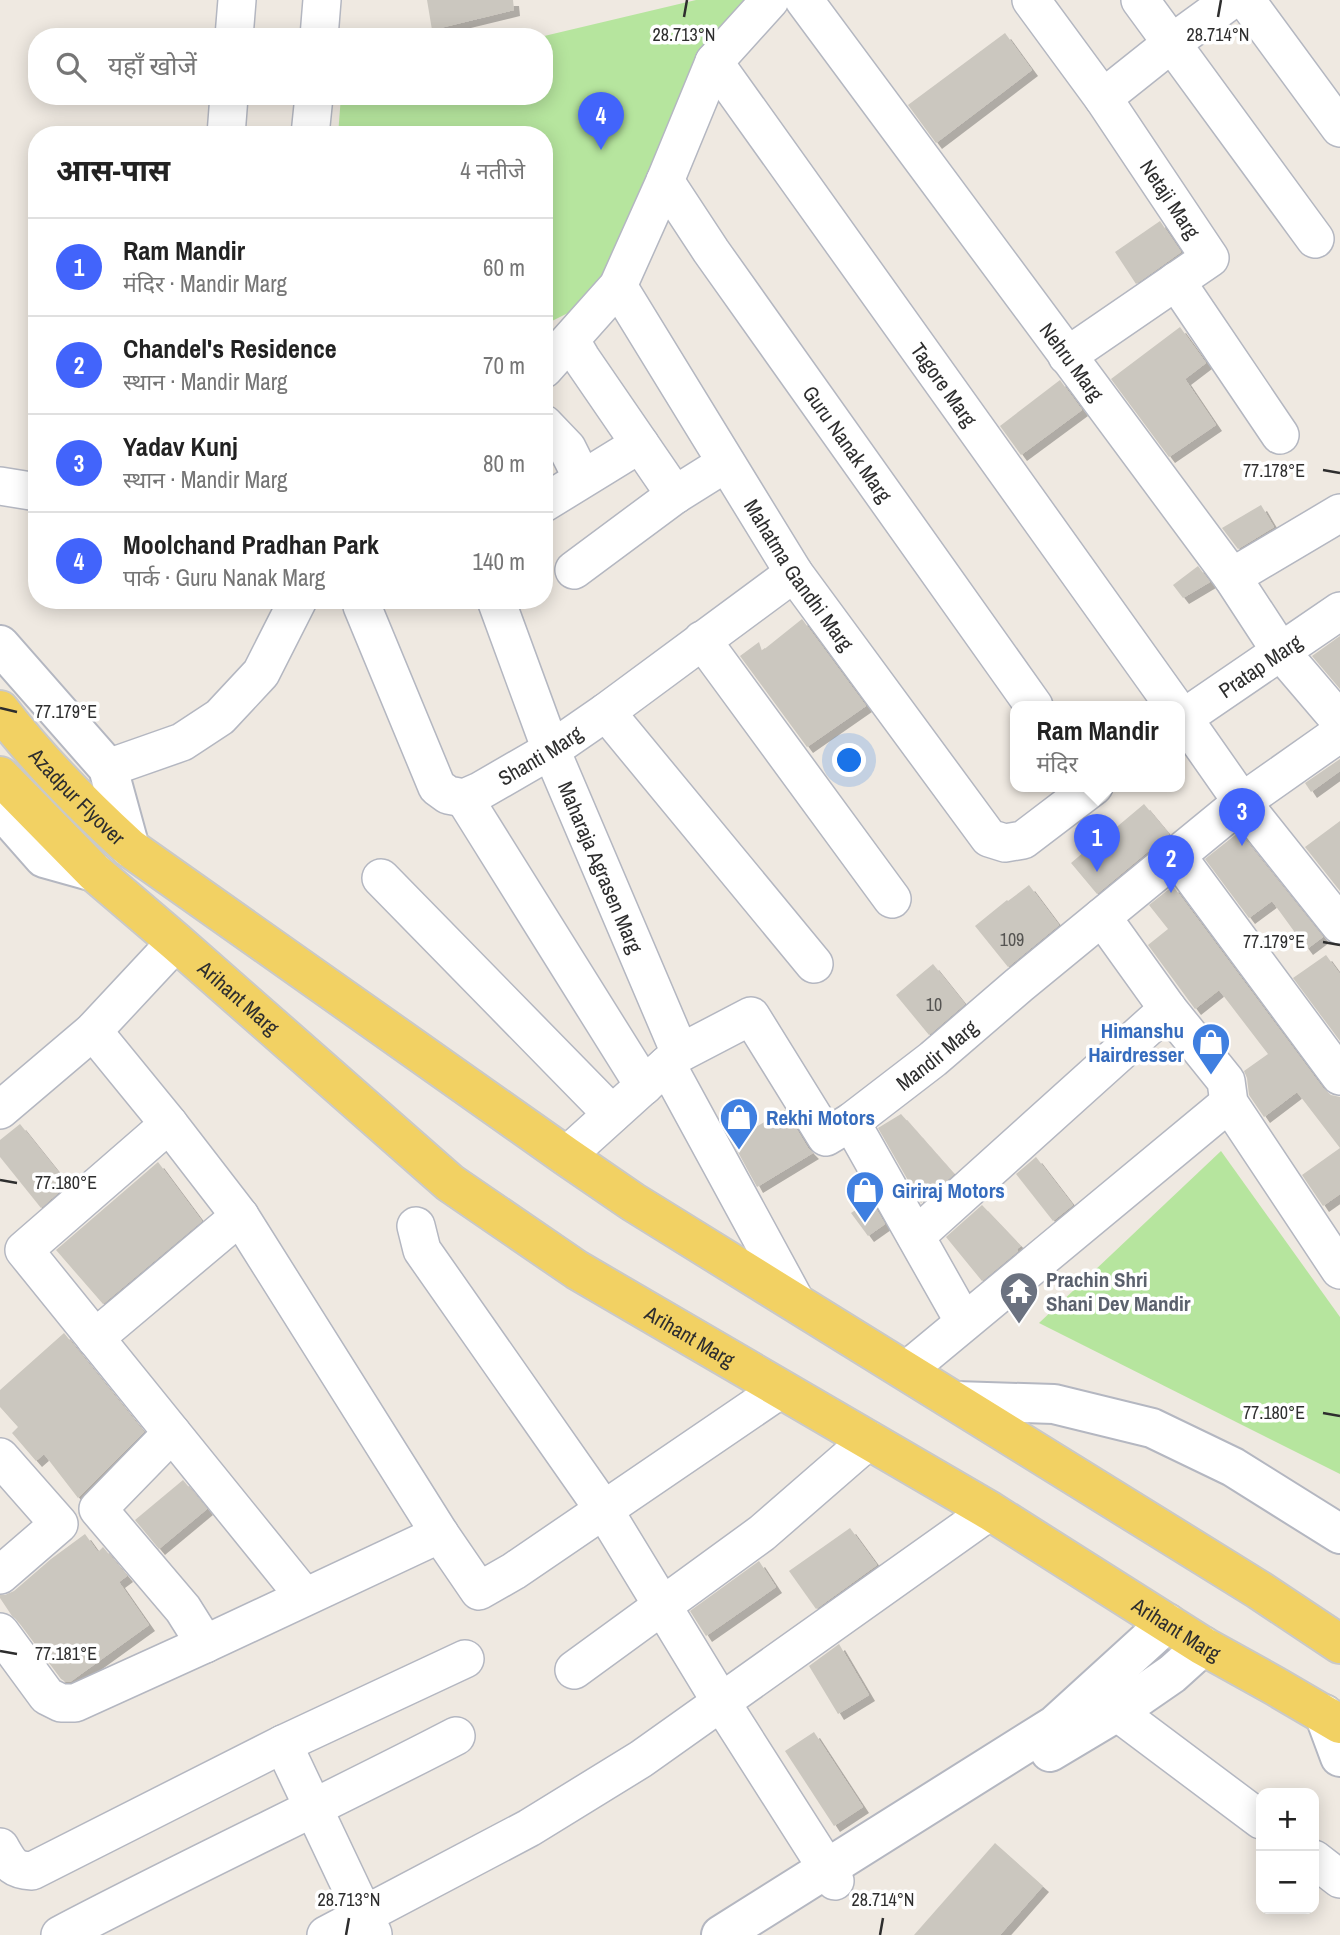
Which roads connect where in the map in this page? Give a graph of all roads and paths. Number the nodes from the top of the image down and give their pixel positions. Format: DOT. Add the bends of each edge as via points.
graph roads {
  1 [pos="237,0"];
  2 [pos="322,0"];
  3 [pos="770,0"];
  4 [pos="804,0"];
  5 [pos="1031,0"];
  6 [pos="1140,0"];
  7 [pos="1231,0"];
  8 [pos="1246,0"];
  9 [pos="235,28"];
  10 [pos="319,28"];
  11 [pos="1172,43"];
  12 [pos="714,62"];
  13 [pos="1103,98"];
  14 [pos="228,105"];
  15 [pos="313,105"];
  16 [pos="227,126"];
  17 [pos="311,126"];
  18 [pos="1340,128"];
  19 [pos="666,181"];
  20 [pos="1315,239"];
  21 [pos="1176,281"];
  22 [pos="618,286"];
  23 [pos="571,341"];
  24 [pos="1067,356"];
  25 [pos="553,360"];
  26 [pos="553,433"];
  27 [pos="1280,435"];
  28 [pos="640,444"];
  29 [pos="726,463"];
  30 [pos="582,478"];
  31 [pos="0,486"];
  32 [pos="28,491"];
  33 [pos="675,495"];
  34 [pos="553,497"];
  35 [pos="1340,513"];
  36 [pos="574,570"];
  37 [pos="794,573"];
  38 [pos="1232,578"];
  39 [pos="293,609"];
  40 [pos="363,609"];
  41 [pos="499,609"];
  42 [pos="1340,611"];
  43 [pos="702,640"];
  44 [pos="0,645"];
  45 [pos="1281,652"];
  46 [pos="1030,701"];
  47 [pos="1170,701"];
  48 [pos="0,710"];
  49 [pos="1185,710"];
  50 [pos="606,712"];
  51 [pos="1340,721"];
  52 [pos="1185,722"];
  53 [pos="1340,733"];
  54 [pos="551,750"];
  55 [pos="108,768"];
  56 [pos="0,776"];
  57 [pos="1085,792"];
  58 [pos="464,798"];
  59 [pos="1242,802"];
  60 [pos="0,808"];
  61 [pos="130,848"];
  62 [pos="1177,856"];
  63 [pos="94,872"];
  64 [pos="381,877"];
  65 [pos="892,899"];
  66 [pos="1102,917"];
  67 [pos="1340,925"];
  68 [pos="176,942"];
  69 [pos="814,964"];
  70 [pos="1168,1009"];
  71 [pos="93,1031"];
  72 [pos="664,1068"];
  73 [pos="1340,1076"];
  74 [pos="1229,1103"];
  75 [pos="0,1110"];
  76 [pos="612,1114"];
  77 [pos="851,1122"];
  78 [pos="169,1124"];
  79 [pos="566,1156"];
  80 [pos="240,1216"];
  81 [pos="415,1226"];
  82 [pos="916,1236"];
  83 [pos="1340,1270"];
  84 [pos="796,1302"];
  85 [pos="964,1322"];
  86 [pos="95,1338"];
  87 [pos="906,1370"];
  88 [pos="781,1389"];
  89 [pos="956,1401"];
  90 [pos="172,1433"];
  91 [pos="869,1440"];
  92 [pos="0,1457"];
  93 [pos="604,1510"];
  94 [pos="990,1511"];
  95 [pos="440,1534"];
  96 [pos="1340,1534"];
  97 [pos="0,1575"];
  98 [pos="304,1596"];
  99 [pos="663,1605"];
  100 [pos="1167,1623"];
  101 [pos="0,1632"];
  102 [pos="205,1644"];
  103 [pos="1340,1644"];
  104 [pos="1203,1646"];
  105 [pos="465,1659"];
  106 [pos="573,1670"];
  107 [pos="721,1702"];
  108 [pos="1117,1712"];
  109 [pos="1332,1719"];
  110 [pos="456,1736"];
  111 [pos="284,1744"];
  112 [pos="1340,1757"];
  113 [pos="314,1809"];
  114 [pos="1256,1816"];
  115 [pos="0,1847"];
  116 [pos="1319,1863"];
  117 [pos="830,1875"];
  118 [pos="1340,1879"];
  119 [pos="369,1924"];
  120 [pos="60,1935"];
  121 [pos="326,1935"];
  122 [pos="721,1935"];
  123 [pos="751,1935"];
  1 -- 9 [label="street"];
  2 -- 10 [label="street"];
  3 -- 12 [label="street"];
  4 -- 24 [label="street, Nehru Marg"];
  5 -- 13 [label="street, Netaji Marg"];
  6 -- 11 [label="street"];
  7 -- 11 [label="street"];
  8 -- 18 [label="street"];
  11 -- 13 [label="street"];
  11 -- 20 [label="street"];
  12 -- 19 [label="street"];
  12 -- 47 [label="street, Tagore Marg"];
  13 -- 21 [label="street, Netaji Marg" via="1210,258"];
  14 -- 16 [label="street"];
  15 -- 17 [label="street"];
  19 -- 22 [label="street"];
  19 -- 46 [label="street, Guru Nanak Marg"];
  21 -- 24 [label="street, Netaji Marg"];
  21 -- 27 [label="street"];
  22 -- 23 [label="street"];
  22 -- 29 [label="street, Mahatma Gandhi Marg"];
  23 -- 25 [label="street"];
  23 -- 28 [label="street"];
  24 -- 38 [label="street, Nehru Marg"];
  26 -- 30 [label="street" via="567,448"];
  28 -- 30 [label="street"];
  28 -- 33 [label="street"];
  29 -- 33 [label="street"];
  29 -- 37 [label="street, Mahatma Gandhi Marg"];
  30 -- 34 [label="street"];
  31 -- 32 [label="street"];
  33 -- 36 [label="street"];
  35 -- 38 [label="street"];
  37 -- 43 [label="street, Shanti Marg"];
  37 -- 57 [label="street, Mahatma Gandhi Marg" via="989,838 1005,843 1023,840"];
  38 -- 45 [label="street, Nehru Marg"];
  39 -- 55 [label="street" via="261,673 220,717 181,742"];
  40 -- 58 [label="street" via="437,787 448,796"];
  41 -- 54 [label="street, Maharaja Agrasen Marg"];
  42 -- 45 [label="street, Pratap Marg"];
  43 -- 50 [label="street, Shanti Marg"];
  43 -- 65 [label="street"];
  44 -- 55 [label="street"];
  45 -- 49 [label="street, Pratap Marg"];
  45 -- 51 [label="street, Nehru Marg"];
  48 -- 61 [label="main road, Azadpur Flyover" via="27,746"];
  50 -- 54 [label="street, Shanti Marg"];
  50 -- 69 [label="street"];
  52 -- 59 [label="street, Tagore Marg"];
  53 -- 59 [label="street, Mandir Marg"];
  54 -- 58 [label="street, Shanti Marg"];
  54 -- 72 [label="street, Maharaja Agrasen Marg"];
  55 -- 61 [label="street"];
  56 -- 63 [label="main road, Azadpur Flyover"];
  58 -- 72 [label="street"];
  59 -- 62 [label="street, Mandir Marg"];
  59 -- 67 [label="street, Tagore Marg"];
  60 -- 63 [label="street" via="44,858"];
  61 -- 79 [label="main road"];
  62 -- 66 [label="street, Mandir Marg"];
  62 -- 73 [label="street"];
  63 -- 68 [label="main road, Arihant Marg"];
  64 -- 76 [label="street"];
  66 -- 70 [label="street"];
  66 -- 77 [label="street, Mandir Marg"];
  68 -- 71 [label="street"];
  68 -- 88 [label="main road, Arihant Marg" via="450,1183 577,1270"];
  70 -- 74 [label="street" via="1227,1081"];
  70 -- 82 [label="street"];
  71 -- 75 [label="street"];
  71 -- 78 [label="street"];
  72 -- 76 [label="street, Mandir Marg"];
  72 -- 77 [label="street, Mandir Marg" via="751,1016 826,1138"];
  72 -- 84 [label="street"];
  74 -- 83 [label="street"];
  74 -- 85 [label="street"];
  76 -- 79 [label="street, Mandir Marg"];
  77 -- 82 [label="street"];
  78 -- 80 [label="street"];
  78 -- 86 [label="street" via="23,1250"];
  79 -- 84 [label="main road"];
  80 -- 86 [label="street"];
  80 -- 95 [label="street"];
  81 -- 93 [label="street" via="422,1250"];
  82 -- 85 [label="street"];
  84 -- 87 [label="main road"];
  85 -- 87 [label="street"];
  86 -- 90 [label="street"];
  87 -- 89 [label="main road"];
  88 -- 91 [label="main road, Arihant Marg"];
  88 -- 93 [label="street"];
  89 -- 96 [label="street" via="1054,1404 1153,1428 1233,1467"];
  89 -- 103 [label="main road"];
  90 -- 98 [label="street"];
  90 -- 102 [label="street" via="98,1509 183,1609"];
  91 -- 94 [label="main road, Arihant Marg"];
  91 -- 99 [label="street" via="762,1533"];
  92 -- 97 [label="street" via="59,1524"];
  93 -- 95 [label="street" via="479,1591"];
  93 -- 99 [label="street"];
  94 -- 100 [label="main road, Arihant Marg"];
  94 -- 107 [label="street"];
  95 -- 98 [label="street"];
  98 -- 102 [label="street"];
  99 -- 106 [label="street"];
  99 -- 107 [label="street"];
  100 -- 104 [label="main road, Arihant Marg"];
  100 -- 117 [label="street" via="1055,1725"];
  101 -- 102 [label="street" via="47,1696 61,1703 75,1703"];
  104 -- 108 [label="street"];
  104 -- 109 [label="main road, Arihant Marg"];
  105 -- 111 [label="street"];
  107 -- 117 [label="street"];
  107 -- 119 [label="street" via="641,1759"];
  108 -- 114 [label="street"];
  108 -- 117 [label="street"];
  109 -- 112 [label="street"];
  110 -- 113 [label="street"];
  111 -- 113 [label="street"];
  111 -- 115 [label="street" via="32,1871 9,1864"];
  113 -- 119 [label="street"];
  113 -- 120 [label="street"];
  116 -- 118 [label="street"];
  117 -- 122 [label="street"];
  117 -- 123 [label="street"];
  119 -- 121 [label="street"];
}
